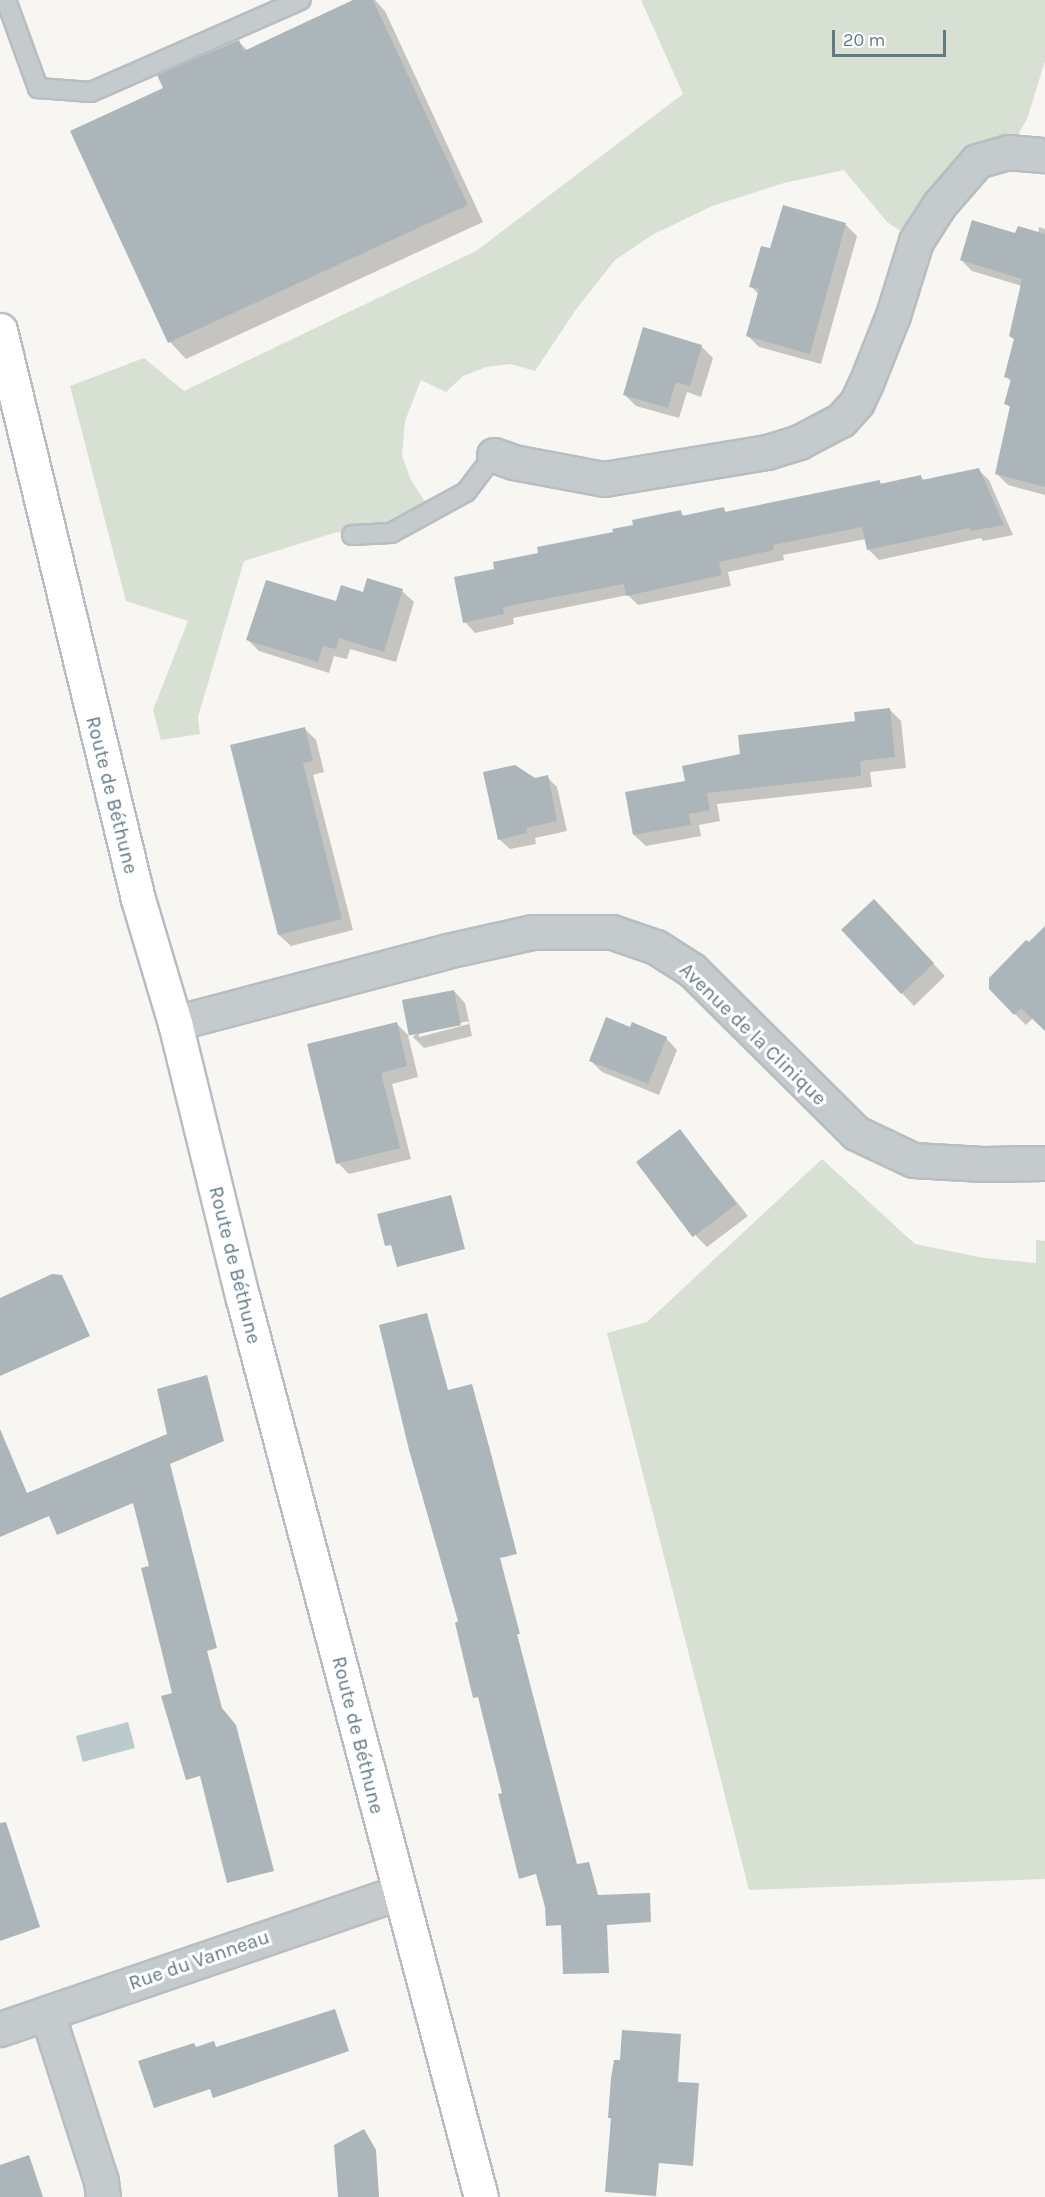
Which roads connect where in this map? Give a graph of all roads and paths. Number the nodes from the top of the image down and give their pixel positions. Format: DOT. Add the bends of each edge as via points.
graph roads {
  1 [pos="6,0"];
  2 [pos="301,0"];
  3 [pos="1045,155"];
  4 [pos="0,330"];
  5 [pos="494,455"];
  6 [pos="352,535"];
  7 [pos="175,1023"];
  8 [pos="1045,1162"];
  9 [pos="398,1893"];
  10 [pos="46,2013"];
  11 [pos="0,2029"];
  12 [pos="102,2197"];
  13 [pos="481,2197"];
  1 -- 2 [label="lane" via="38,88 91,92"];
  3 -- 5 [label="street" via="1008,152 978,161 939,205 916,241 893,315 857,402 842,420 799,442 767,452 604,479"];
  4 -- 7 [label="main road, Route de Béthune" via="138,899"];
  5 -- 6 [label="lane" via="466,492 391,533"];
  7 -- 8 [label="street, Avenue de la Clinique" via="437,953 533,932 612,932 656,947 692,970 856,1133 913,1160"];
  7 -- 9 [label="main road, Route de Béthune"];
  9 -- 10 [label="street, Rue du Vanneau"];
  9 -- 13 [label="main road, Route de Béthune"];
  10 -- 11 [label="street, Rue du Vanneau"];
  10 -- 12 [label="street"];
}
